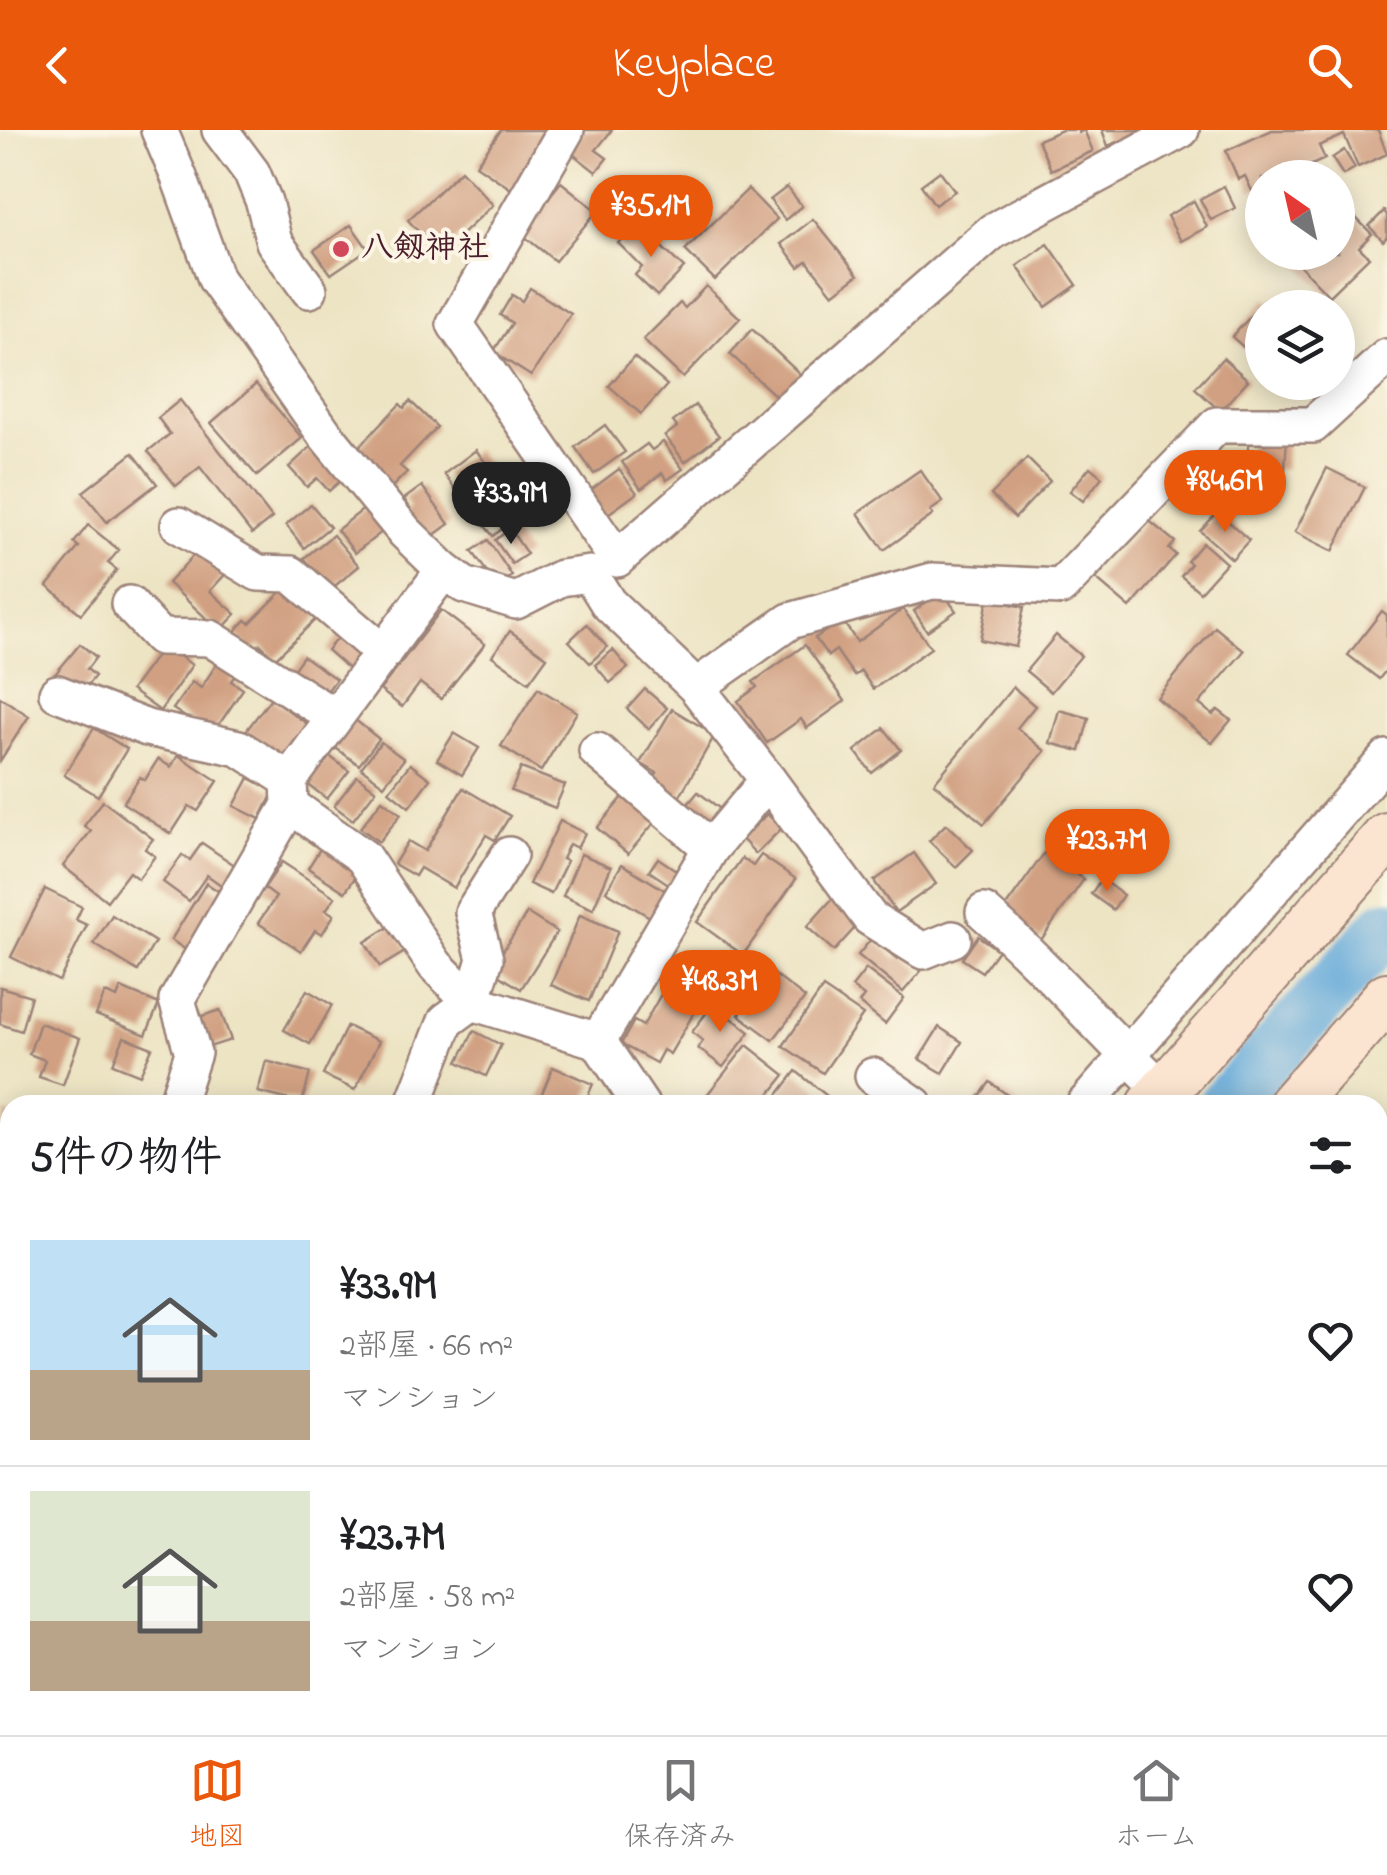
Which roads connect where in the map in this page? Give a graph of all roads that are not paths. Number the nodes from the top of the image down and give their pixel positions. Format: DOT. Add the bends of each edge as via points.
graph roads {
  1 [pos="159,130"];
  2 [pos="220,130"];
  3 [pos="566,130"];
  4 [pos="1181,130"];
  5 [pos="309,290"];
  6 [pos="1387,357"];
  7 [pos="179,525"];
  8 [pos="603,566"];
  9 [pos="444,570"];
  10 [pos="130,604"];
  11 [pos="383,653"];
  12 [pos="696,687"];
  13 [pos="57,694"];
  14 [pos="336,717"];
  15 [pos="597,751"];
  16 [pos="1387,758"];
  17 [pos="768,780"];
  18 [pos="290,792"];
  19 [pos="1387,837"];
  20 [pos="710,848"];
  21 [pos="509,854"];
  22 [pos="984,912"];
  23 [pos="953,938"];
  24 [pos="1387,997"];
  25 [pos="472,1002"];
  26 [pos="598,1041"];
  27 [pos="1127,1056"];
  28 [pos="873,1076"];
  29 [pos="179,1095"];
  30 [pos="417,1095"];
  31 [pos="634,1095"];
  32 [pos="901,1095"];
  33 [pos="1093,1095"];
  34 [pos="1162,1095"];
  35 [pos="1170,1095"];
  36 [pos="1301,1095"];
  1 -- 9 [label="street" via="216,279 324,433"];
  2 -- 5 [label="street" via="252,172 274,242"];
  3 -- 8 [label="street" via="455,324"];
  4 -- 8 [label="street" via="992,230"];
  6 -- 12 [label="street" via="1313,425 1216,426 1061,588 932,581 790,621"];
  7 -- 11 [label="street" via="258,573 290,574"];
  8 -- 9 [label="street" via="516,601 464,585"];
  8 -- 12 [label="street" via="608,603"];
  9 -- 11 [label="street"];
  10 -- 14 [label="street" via="160,637 210,638"];
  11 -- 14 [label="street"];
  12 -- 17 [label="street"];
  13 -- 18 [label="street" via="147,728 240,748"];
  14 -- 18 [label="street"];
  15 -- 20 [label="street"];
  16 -- 27 [label="street"];
  17 -- 20 [label="street"];
  17 -- 23 [label="street" via="870,918 923,950"];
  18 -- 25 [label="street" via="363,857 435,965"];
  18 -- 29 [label="street" via="178,1000 193,1053"];
  19 -- 35 [label="street"];
  20 -- 26 [label="street"];
  21 -- 25 [label="street" via="473,912 484,959"];
  22 -- 27 [label="street"];
  24 -- 36 [label="street"];
  25 -- 26 [label="street"];
  25 -- 30 [label="street" via="446,1021"];
  26 -- 31 [label="street"];
  27 -- 33 [label="street"];
  27 -- 34 [label="street"];
  28 -- 32 [label="street"];
}
